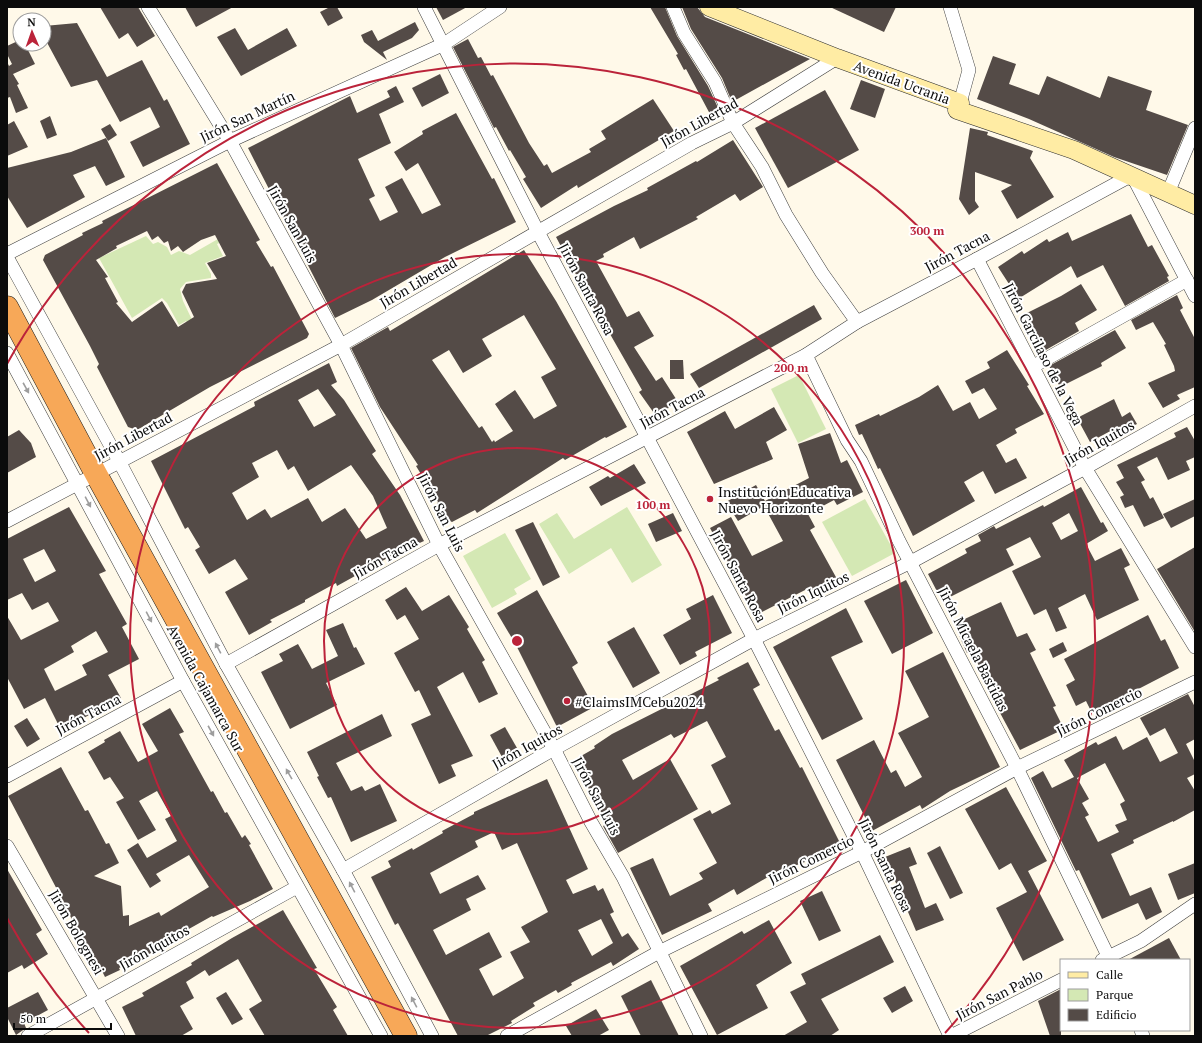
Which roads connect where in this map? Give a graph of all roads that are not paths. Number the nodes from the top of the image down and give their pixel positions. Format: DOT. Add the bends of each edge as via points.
graph roads {
  1 [pos="148,7"];
  2 [pos="424,7"];
  3 [pos="500,7"];
  4 [pos="673,7"];
  5 [pos="710,7"];
  6 [pos="950,7"];
  7 [pos="444,44"];
  8 [pos="837,58"];
  9 [pos="960,103"];
  10 [pos="733,123"];
  11 [pos="1195,128"];
  12 [pos="230,141"];
  13 [pos="1132,175"];
  14 [pos="1168,194"];
  15 [pos="1195,205"];
  16 [pos="538,232"];
  17 [pos="7,256"];
  18 [pos="977,259"];
  19 [pos="1187,280"];
  20 [pos="1195,296"];
  21 [pos="7,307"];
  22 [pos="857,322"];
  23 [pos="341,345"];
  24 [pos="7,354"];
  25 [pos="806,354"];
  26 [pos="1032,367"];
  27 [pos="1195,406"];
  28 [pos="648,438"];
  29 [pos="119,461"];
  30 [pos="1085,468"];
  31 [pos="87,479"];
  32 [pos="7,521"];
  33 [pos="439,545"];
  34 [pos="911,562"];
  35 [pos="754,639"];
  36 [pos="1195,647"];
  37 [pos="226,664"];
  38 [pos="183,681"];
  39 [pos="1195,682"];
  40 [pos="554,749"];
  41 [pos="1017,768"];
  42 [pos="7,776"];
  43 [pos="7,846"];
  44 [pos="862,852"];
  45 [pos="343,870"];
  46 [pos="297,887"];
  47 [pos="1195,904"];
  48 [pos="659,952"];
  49 [pos="1107,959"];
  50 [pos="1060,981"];
  51 [pos="96,997"];
  52 [pos="28,1036"];
  53 [pos="118,1036"];
  54 [pos="381,1036"];
  55 [pos="406,1036"];
  56 [pos="432,1036"];
  57 [pos="507,1036"];
  58 [pos="701,1036"];
  59 [pos="950,1036"];
  1 -- 12 [label="street, Jirón San Luis"];
  2 -- 7 [label="street, Jirón Santa Rosa"];
  3 -- 7 [label="street, Jirón San Martín"];
  4 -- 10 [label="street" via="684,33 714,82"];
  5 -- 8 [label="main road, Avenida Ucrania"];
  6 -- 9 [label="street" via="969,70"];
  7 -- 12 [label="street, Jirón San Martín"];
  7 -- 16 [label="street, Jirón Santa Rosa"];
  8 -- 9 [label="main road, Avenida Ucrania"];
  8 -- 10 [label="street, Jirón Libertad"];
  9 -- 13 [label="main road, Avenida Ucrania" via="957,110 1074,150"];
  10 -- 16 [label="street, Jirón Libertad" via="692,143"];
  10 -- 22 [label="street" via="762,167 786,215 822,273"];
  11 -- 14 [label="street"];
  12 -- 17 [label="street, Jirón San Martín"];
  12 -- 23 [label="street, Jirón San Luis"];
  13 -- 14 [label="main road, Avenida Ucrania"];
  13 -- 18 [label="street, Jirón Tacna"];
  13 -- 19 [label="street"];
  14 -- 15 [label="main road, Avenida Ucrania"];
  16 -- 23 [label="street, Jirón Libertad"];
  16 -- 28 [label="street, Jirón Santa Rosa"];
  17 -- 29 [label="street"];
  18 -- 22 [label="street, Jirón Tacna"];
  18 -- 26 [label="street, Jirón Garcilaso de la Vega"];
  19 -- 20 [label="street"];
  19 -- 26 [label="street"];
  21 -- 31 [label="highway"];
  22 -- 25 [label="street, Jirón Tacna"];
  23 -- 29 [label="street, Jirón Libertad"];
  23 -- 33 [label="street, Jirón San Luis"];
  24 -- 31 [label="street, Avenida Cajamarca Sur, one-way"];
  25 -- 28 [label="street, Jirón Tacna"];
  25 -- 34 [label="street, Jirón Micaela Bastidas" via="847,440 861,462"];
  26 -- 30 [label="street, Jirón Garcilaso de la Vega"];
  27 -- 30 [label="street, Jirón Iquitos"];
  28 -- 33 [label="street, Jirón Tacna"];
  28 -- 35 [label="street, Jirón Santa Rosa"];
  29 -- 31 [label="street, Jirón Libertad"];
  37 -- 29 [label="street, one-way"];
  30 -- 34 [label="street, Jirón Iquitos"];
  30 -- 36 [label="street, Jirón Garcilaso de la Vega"];
  31 -- 32 [label="street, Jirón Libertad"];
  31 -- 38 [label="street, Avenida Cajamarca Sur, one-way"];
  31 -- 55 [label="highway"];
  33 -- 37 [label="street, Jirón Tacna"];
  33 -- 40 [label="street, Jirón San Luis"];
  34 -- 35 [label="street, Jirón Iquitos"];
  34 -- 41 [label="street, Jirón Micaela Bastidas"];
  35 -- 40 [label="street, Jirón Iquitos"];
  35 -- 44 [label="street, Jirón Santa Rosa"];
  45 -- 37 [label="street, one-way"];
  38 -- 42 [label="street, Jirón Tacna"];
  38 -- 46 [label="street, Avenida Cajamarca Sur, one-way"];
  39 -- 41 [label="street, Jirón Comercio"];
  40 -- 45 [label="street, Jirón Iquitos"];
  40 -- 48 [label="street, Jirón San Luis" via="591,822 623,877"];
  41 -- 44 [label="street, Jirón Comercio"];
  41 -- 49 [label="street, Jirón Micaela Bastidas"];
  43 -- 51 [label="street, Jirón Bolognesi"];
  44 -- 48 [label="street, Jirón Comercio"];
  44 -- 59 [label="street, Jirón Santa Rosa"];
  56 -- 45 [label="street, one-way"];
  46 -- 51 [label="street, Jirón Iquitos"];
  46 -- 54 [label="street, Avenida Cajamarca Sur"];
  47 -- 49 [label="street" via="1141,941"];
  48 -- 57 [label="street, Jirón Comercio"];
  48 -- 58 [label="street, Jirón San Luis"];
  50 -- 59 [label="street, Jirón San Pablo"];
  51 -- 52 [label="street, Jirón Iquitos"];
  51 -- 53 [label="street, Jirón Bolognesi"];
}
